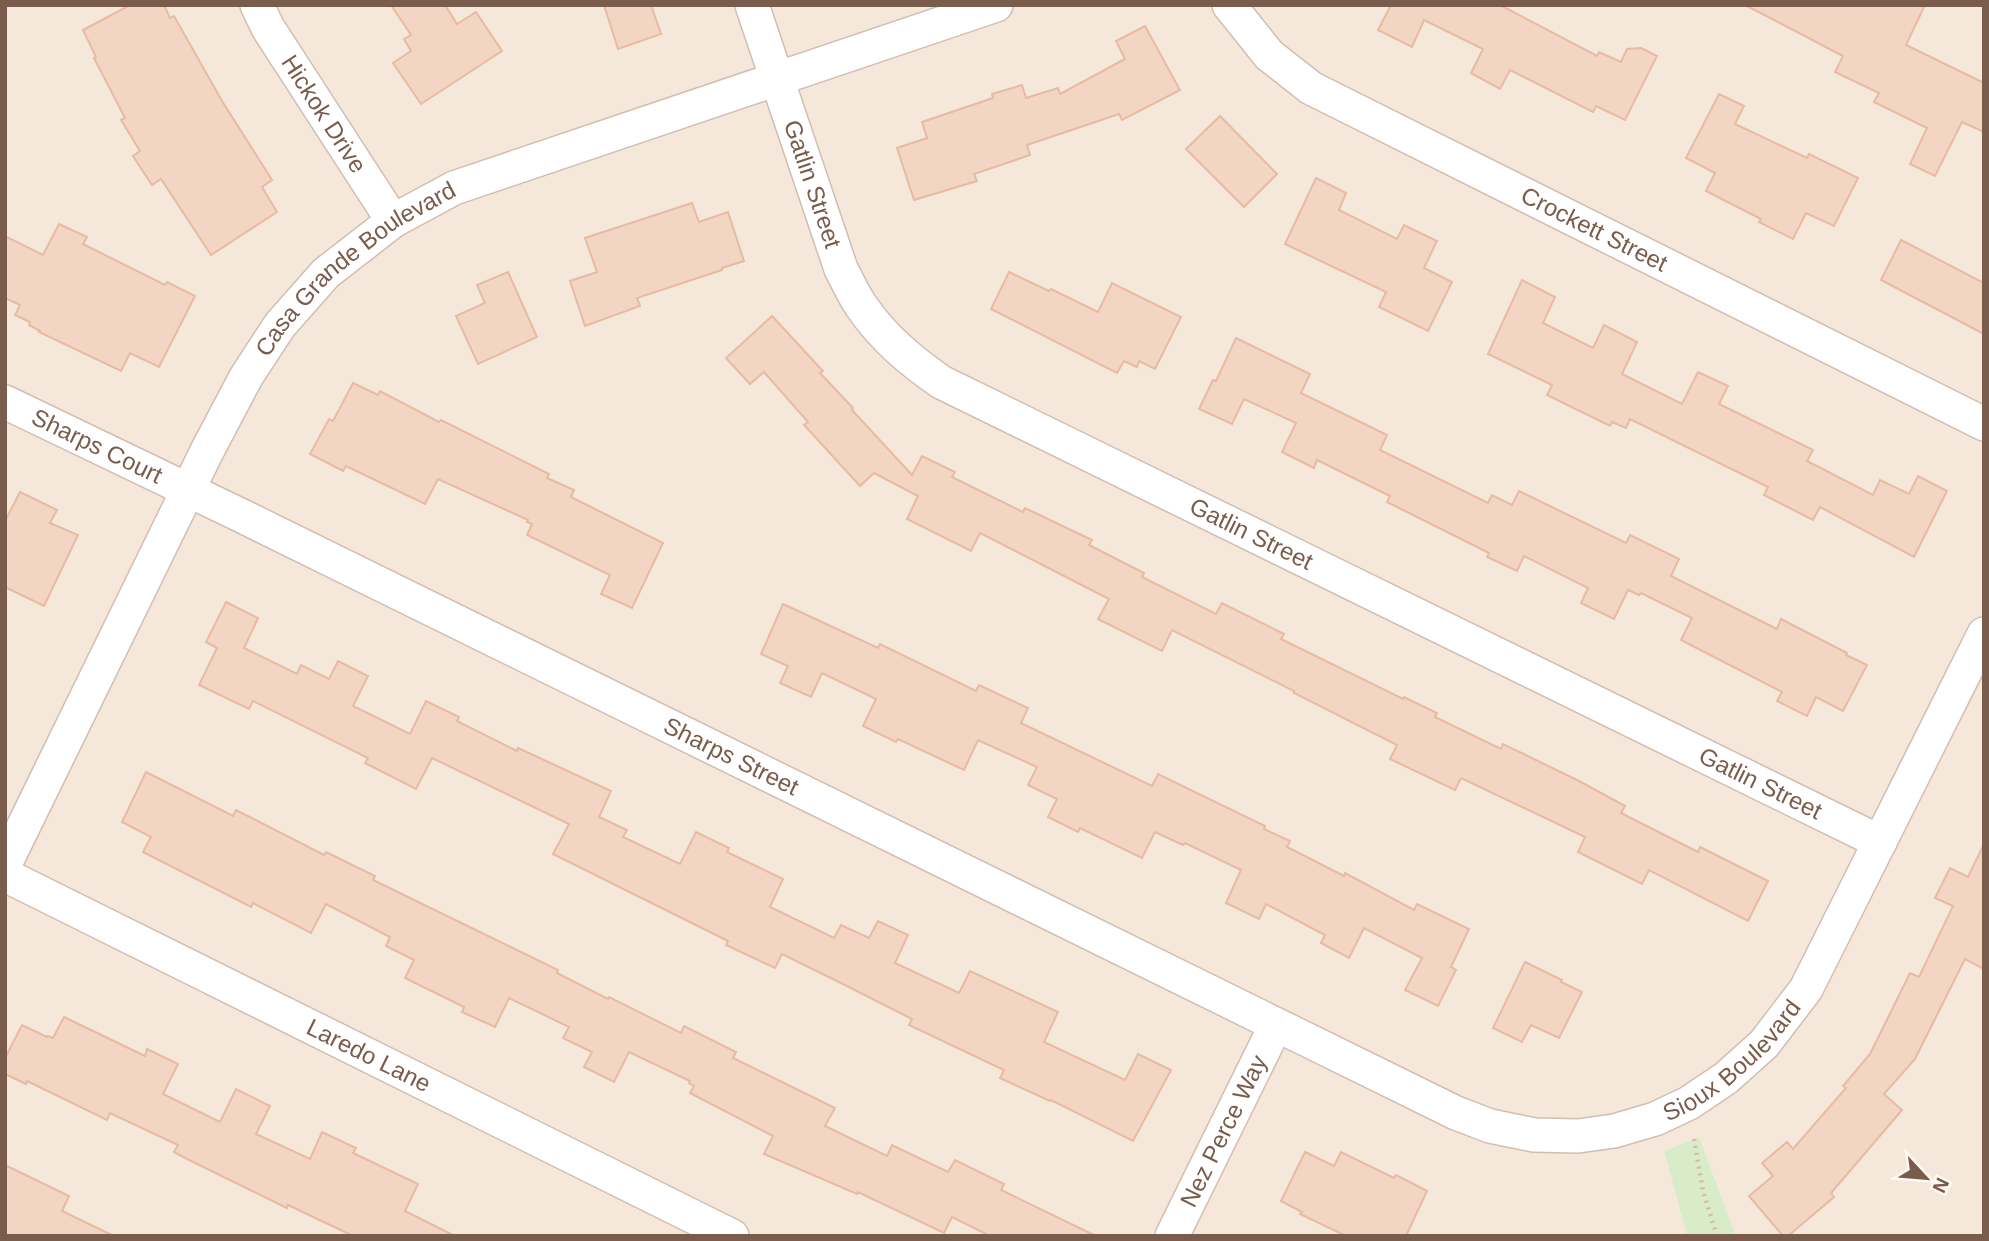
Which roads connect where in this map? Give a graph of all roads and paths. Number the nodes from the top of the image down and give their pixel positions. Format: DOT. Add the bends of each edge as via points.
graph roads {
  1 [pos="257,5"];
  2 [pos="752,5"];
  3 [pos="996,5"];
  4 [pos="1229,5"];
  5 [pos="776,79"];
  6 [pos="393,221"];
  7 [pos="5,402"];
  8 [pos="1984,424"];
  9 [pos="188,490"];
  10 [pos="1984,634"];
  11 [pos="1880,842"];
  12 [pos="5,864"];
  13 [pos="5,875"];
  14 [pos="1276,1025"];
  15 [pos="1689,1103"];
  16 [pos="732,1236"];
  17 [pos="1172,1236"];
  18 [pos="1717,1236"];
  1 -- 6 [label="street, Hickok Drive"];
  2 -- 5 [label="street, Gatlin Street"];
  3 -- 5 [label="street, Casa Grande Boulevard"];
  4 -- 8 [label="street, Crockett Street" via="1269,55 1311,88"];
  5 -- 6 [label="street, Casa Grande Boulevard" via="454,188"];
  5 -- 11 [label="street, Gatlin Street" via="841,269 861,306 882,334 941,382"];
  6 -- 9 [label="street, Casa Grande Boulevard" via="326,273 280,325 246,377"];
  7 -- 9 [label="street, Sharps Court"];
  9 -- 12 [label="street, Casa Grande Boulevard"];
  9 -- 14 [label="street, Sharps Street"];
  10 -- 11 [label="street, Sioux Boulevard"];
  11 -- 15 [label="street, Sioux Boulevard" via="1806,989 1764,1044"];
  13 -- 16 [label="street, Laredo Lane"];
  14 -- 15 [label="street, Sioux Boulevard" via="1456,1113 1534,1135 1614,1131"];
  14 -- 17 [label="street, Nez Perce Way"];
  15 -- 18 [label="path" via="1703,1191"];
}
